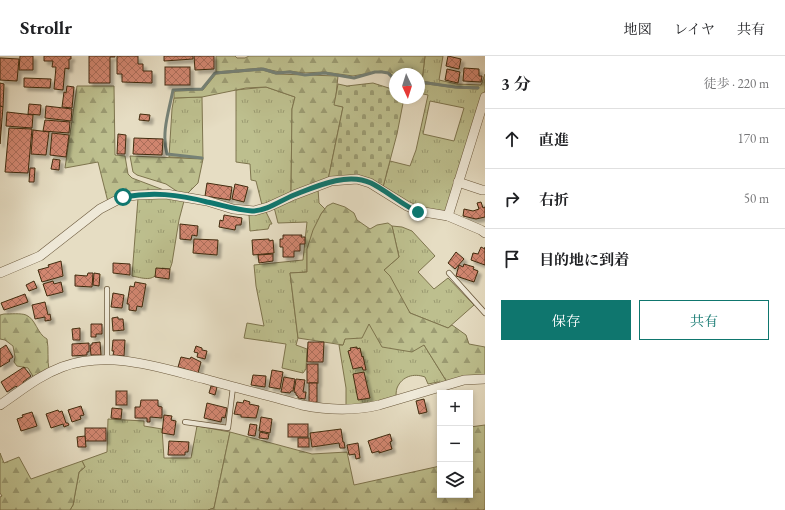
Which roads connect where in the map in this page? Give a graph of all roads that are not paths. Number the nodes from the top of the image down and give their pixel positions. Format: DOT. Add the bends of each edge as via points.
graph roads {
  1 [pos="485,97"];
  2 [pos="482,118"];
  3 [pos="458,182"];
  4 [pos="485,190"];
  5 [pos="448,216"];
  6 [pos="485,233"];
  7 [pos="0,273"];
  8 [pos="449,273"];
  9 [pos="107,289"];
  10 [pos="485,313"];
  11 [pos="107,359"];
  12 [pos="485,379"];
  13 [pos="233,387"];
  14 [pos="0,405"];
  15 [pos="185,422"];
  1 -- 2 [label="street"];
  2 -- 3 [label="street"];
  3 -- 4 [label="street"];
  3 -- 5 [label="street"];
  5 -- 6 [label="street"];
  5 -- 7 [label="street" via="418,212 370,183 358,179 332,181 254,211 233,209 166,194 137,195 123,197 100,209 40,256"];
  8 -- 10 [label="lane"];
  9 -- 11 [label="lane"];
  11 -- 13 [label="street" via="147,364"];
  11 -- 14 [label="street" via="89,360 62,367 38,378"];
  12 -- 13 [label="street" via="464,380 366,408 312,407"];
  13 -- 15 [label="lane" via="228,428"];
}
